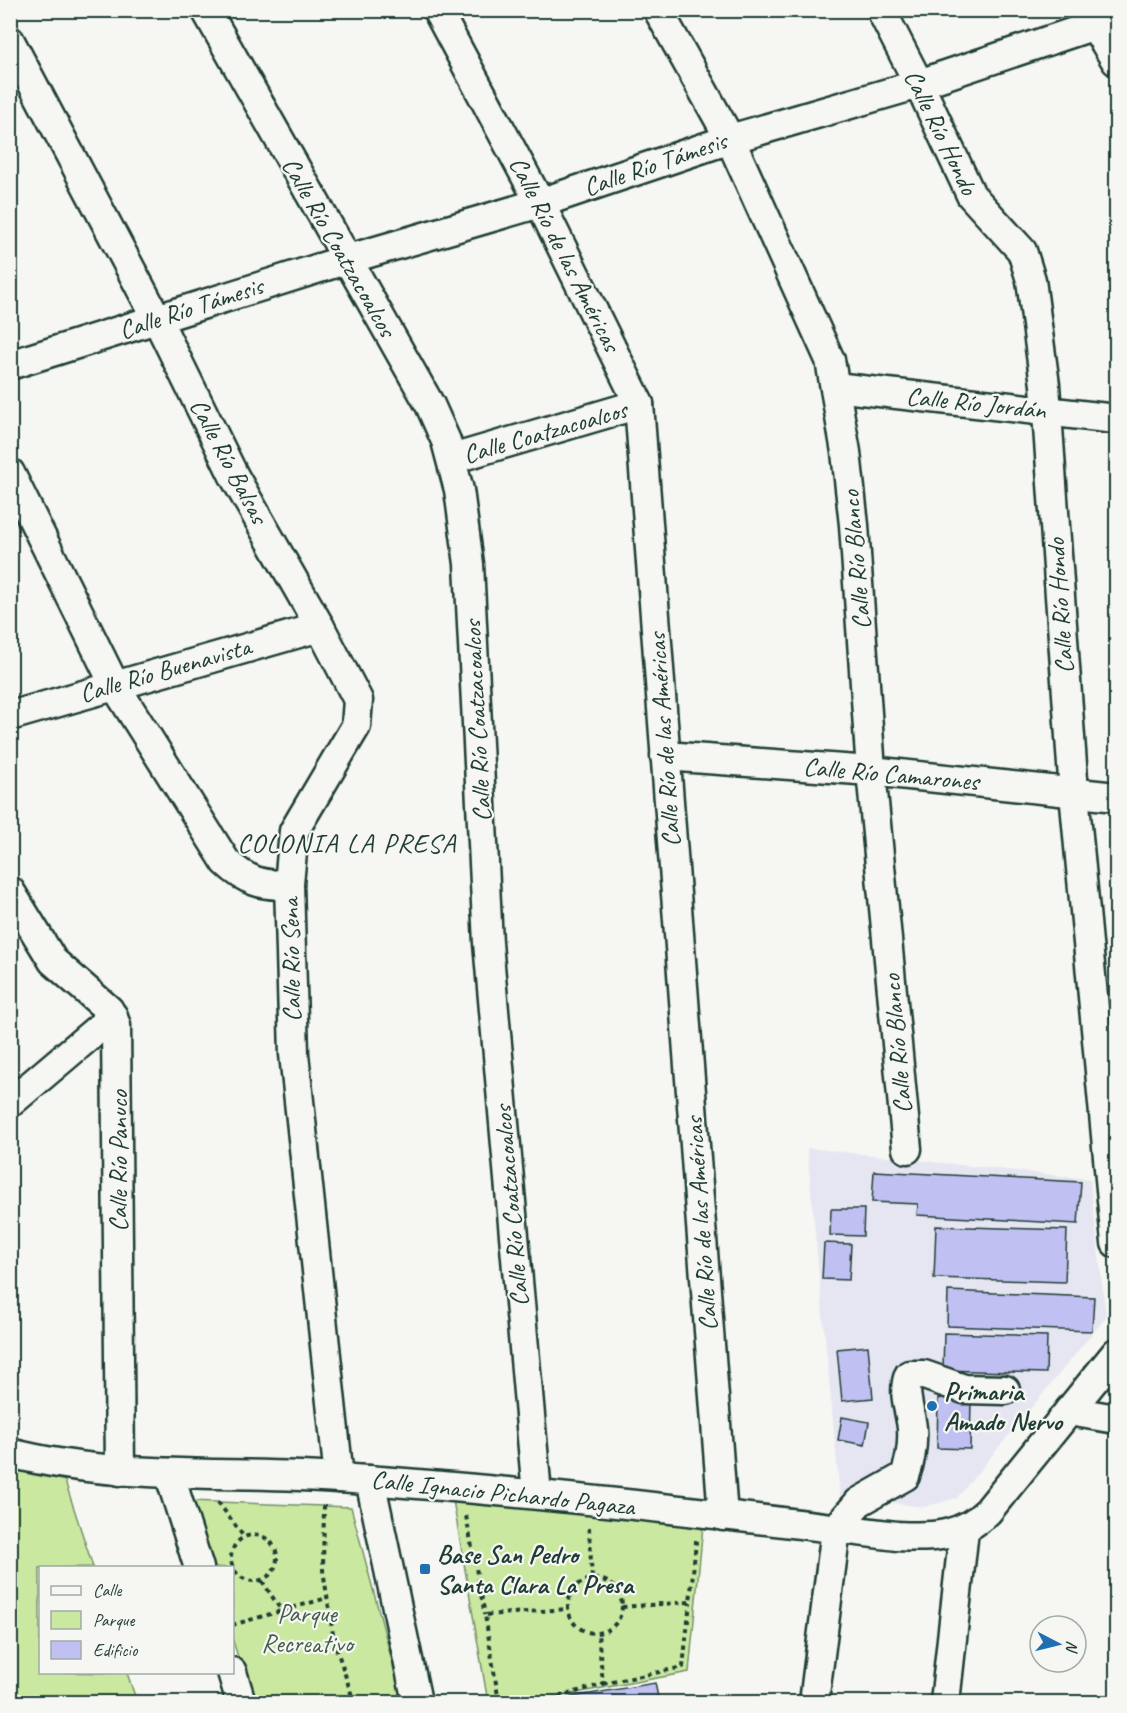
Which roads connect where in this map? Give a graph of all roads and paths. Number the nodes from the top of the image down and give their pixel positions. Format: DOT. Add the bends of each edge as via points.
graph roads {
  1 [pos="206,10"];
  2 [pos="437,10"];
  3 [pos="658,10"];
  4 [pos="881,10"];
  5 [pos="1089,18"];
  6 [pos="10,41"];
  7 [pos="1116,61"];
  8 [pos="919,84"];
  9 [pos="730,139"];
  10 [pos="540,203"];
  11 [pos="345,260"];
  12 [pos="157,319"];
  13 [pos="10,365"];
  14 [pos="835,387"];
  15 [pos="639,404"];
  16 [pos="1047,410"];
  17 [pos="1116,419"];
  18 [pos="452,459"];
  19 [pos="10,473"];
  20 [pos="320,627"];
  21 [pos="114,684"];
  22 [pos="10,716"];
  23 [pos="665,756"];
  24 [pos="871,771"];
  25 [pos="1074,793"];
  26 [pos="1116,797"];
  27 [pos="290,884"];
  28 [pos="10,891"];
  29 [pos="113,1016"];
  30 [pos="10,1103"];
  31 [pos="908,1149"];
  32 [pos="1116,1243"];
  33 [pos="1116,1353"];
  34 [pos="1005,1390"];
  35 [pos="1069,1411"];
  36 [pos="1116,1419"];
  37 [pos="10,1453"];
  38 [pos="120,1471"];
  39 [pos="169,1473"];
  40 [pos="331,1477"];
  41 [pos="370,1480"];
  42 [pos="537,1494"];
  43 [pos="476,1512"];
  44 [pos="589,1514"];
  45 [pos="723,1516"];
  46 [pos="599,1528"];
  47 [pos="836,1529"];
  48 [pos="964,1530"];
  49 [pos="685,1541"];
  50 [pos="198,1566"];
  51 [pos="233,1566"];
  52 [pos="234,1568"];
  53 [pos="592,1579"];
  54 [pos="262,1581"];
  55 [pos="327,1598"];
  56 [pos="690,1602"];
  57 [pos="622,1607"];
  58 [pos="568,1609"];
  59 [pos="281,1610"];
  60 [pos="485,1615"];
  61 [pos="234,1624"];
  62 [pos="598,1633"];
  63 [pos="233,1674"];
  64 [pos="603,1684"];
  65 [pos="241,1702"];
  66 [pos="354,1702"];
  67 [pos="417,1702"];
  68 [pos="499,1702"];
  69 [pos="541,1702"];
  70 [pos="814,1702"];
  71 [pos="945,1702"];
  1 -- 11 [label="street, Calle Río Coatzacoalcos"];
  2 -- 10 [label="street, Calle Río de las Américas"];
  3 -- 9 [label="street, Calle Río Blanco"];
  4 -- 8 [label="street, Calle Río Hondo"];
  5 -- 7 [label="street"];
  5 -- 8 [label="street, Calle Río Támesis"];
  6 -- 12 [label="street, Calle Río Balsas"];
  8 -- 9 [label="street, Calle Río Támesis"];
  8 -- 16 [label="street, Calle Río Hondo" via="971,195 1011,236 1026,261"];
  9 -- 10 [label="street, Calle Río Támesis"];
  9 -- 14 [label="street, Calle Río Blanco" via="821,338"];
  10 -- 11 [label="street, Calle Río Támesis"];
  10 -- 15 [label="street, Calle Río de las Américas"];
  11 -- 12 [label="street, Calle Río Támesis"];
  11 -- 18 [label="street, Calle Río Coatzacoalcos" via="430,405"];
  12 -- 13 [label="street, Calle Río Támesis"];
  12 -- 20 [label="street, Calle Río Balsas" via="234,476"];
  14 -- 16 [label="street, Calle Río Jordán"];
  14 -- 24 [label="street, Calle Río Blanco" via="854,525"];
  15 -- 18 [label="street, Calle Coatzacoalcos"];
  15 -- 23 [label="street, Calle Río de las Américas"];
  16 -- 17 [label="street, Calle Río Jordán"];
  16 -- 25 [label="street, Calle Río Hondo"];
  18 -- 42 [label="street, Calle Río Coatzacoalcos" via="469,564 488,943"];
  19 -- 21 [label="street, Calle Río Sena"];
  20 -- 21 [label="street, Calle Río Buenavista"];
  20 -- 27 [label="street, Calle Río Balsas" via="358,700 358,712 348,741 294,831"];
  21 -- 22 [label="street, Calle Río Buenavista"];
  21 -- 27 [label="street, Calle Río Sena" via="226,862 249,880"];
  23 -- 24 [label="street, Calle Río Camarones"];
  23 -- 45 [label="street, Calle Río de las Américas"];
  24 -- 25 [label="street, Calle Río Camarones"];
  24 -- 31 [label="street, Calle Río Blanco"];
  25 -- 26 [label="street, Calle Río Camarones"];
  25 -- 32 [label="street, Calle Río Hondo"];
  27 -- 40 [label="street, Calle Río Sena" via="294,1054"];
  28 -- 29 [label="street" via="53,962"];
  29 -- 30 [label="street"];
  29 -- 38 [label="street, Calle Río Panuco" via="117,1035"];
  33 -- 35 [label="street, Calle Ignacio Pichardo Pagaza"];
  34 -- 47 [label="street" via="964,1389 924,1375 909,1375 904,1394 912,1431 905,1476 859,1502"];
  35 -- 36 [label="street"];
  35 -- 48 [label="street, Calle Ignacio Pichardo Pagaza" via="988,1511"];
  37 -- 38 [label="street, Calle Ignacio Pichardo Pagaza" via="45,1462"];
  38 -- 39 [label="street, Calle Ignacio Pichardo Pagaza"];
  39 -- 40 [label="street, Calle Ignacio Pichardo Pagaza"];
  39 -- 50 [label="street"];
  40 -- 41 [label="street, Calle Ignacio Pichardo Pagaza"];
  40 -- 55 [label="path" via="323,1570"];
  41 -- 42 [label="street, Calle Ignacio Pichardo Pagaza"];
  41 -- 67 [label="street"];
  42 -- 44 [label="street, Calle Ignacio Pichardo Pagaza"];
  43 -- 60 [label="path" via="465,1511"];
  44 -- 45 [label="street, Calle Ignacio Pichardo Pagaza"];
  44 -- 46 [label="path"];
  44 -- 53 [label="path"];
  45 -- 47 [label="street, Calle Ignacio Pichardo Pagaza"];
  47 -- 48 [label="street, Calle Ignacio Pichardo Pagaza" via="917,1537"];
  47 -- 70 [label="street"];
  48 -- 71 [label="street"];
  49 -- 56 [label="path" via="696,1542"];
  51 -- 54 [label="path" via="233,1547 238,1542 258,1535 272,1542 278,1556 274,1571"];
  52 -- 54 [label="path" via="246,1581"];
  53 -- 57 [label="path" via="615,1587"];
  53 -- 58 [label="path" via="577,1586"];
  54 -- 59 [label="path"];
  55 -- 59 [label="path"];
  55 -- 66 [label="path" via="334,1641"];
  56 -- 57 [label="path"];
  56 -- 64 [label="path" via="682,1667"];
  57 -- 62 [label="path" via="613,1626"];
  58 -- 60 [label="path"];
  58 -- 62 [label="path" via="575,1624"];
  59 -- 61 [label="path"];
  60 -- 68 [label="path"];
  62 -- 64 [label="path"];
  63 -- 65 [label="street"];
  64 -- 69 [label="path"];
}
